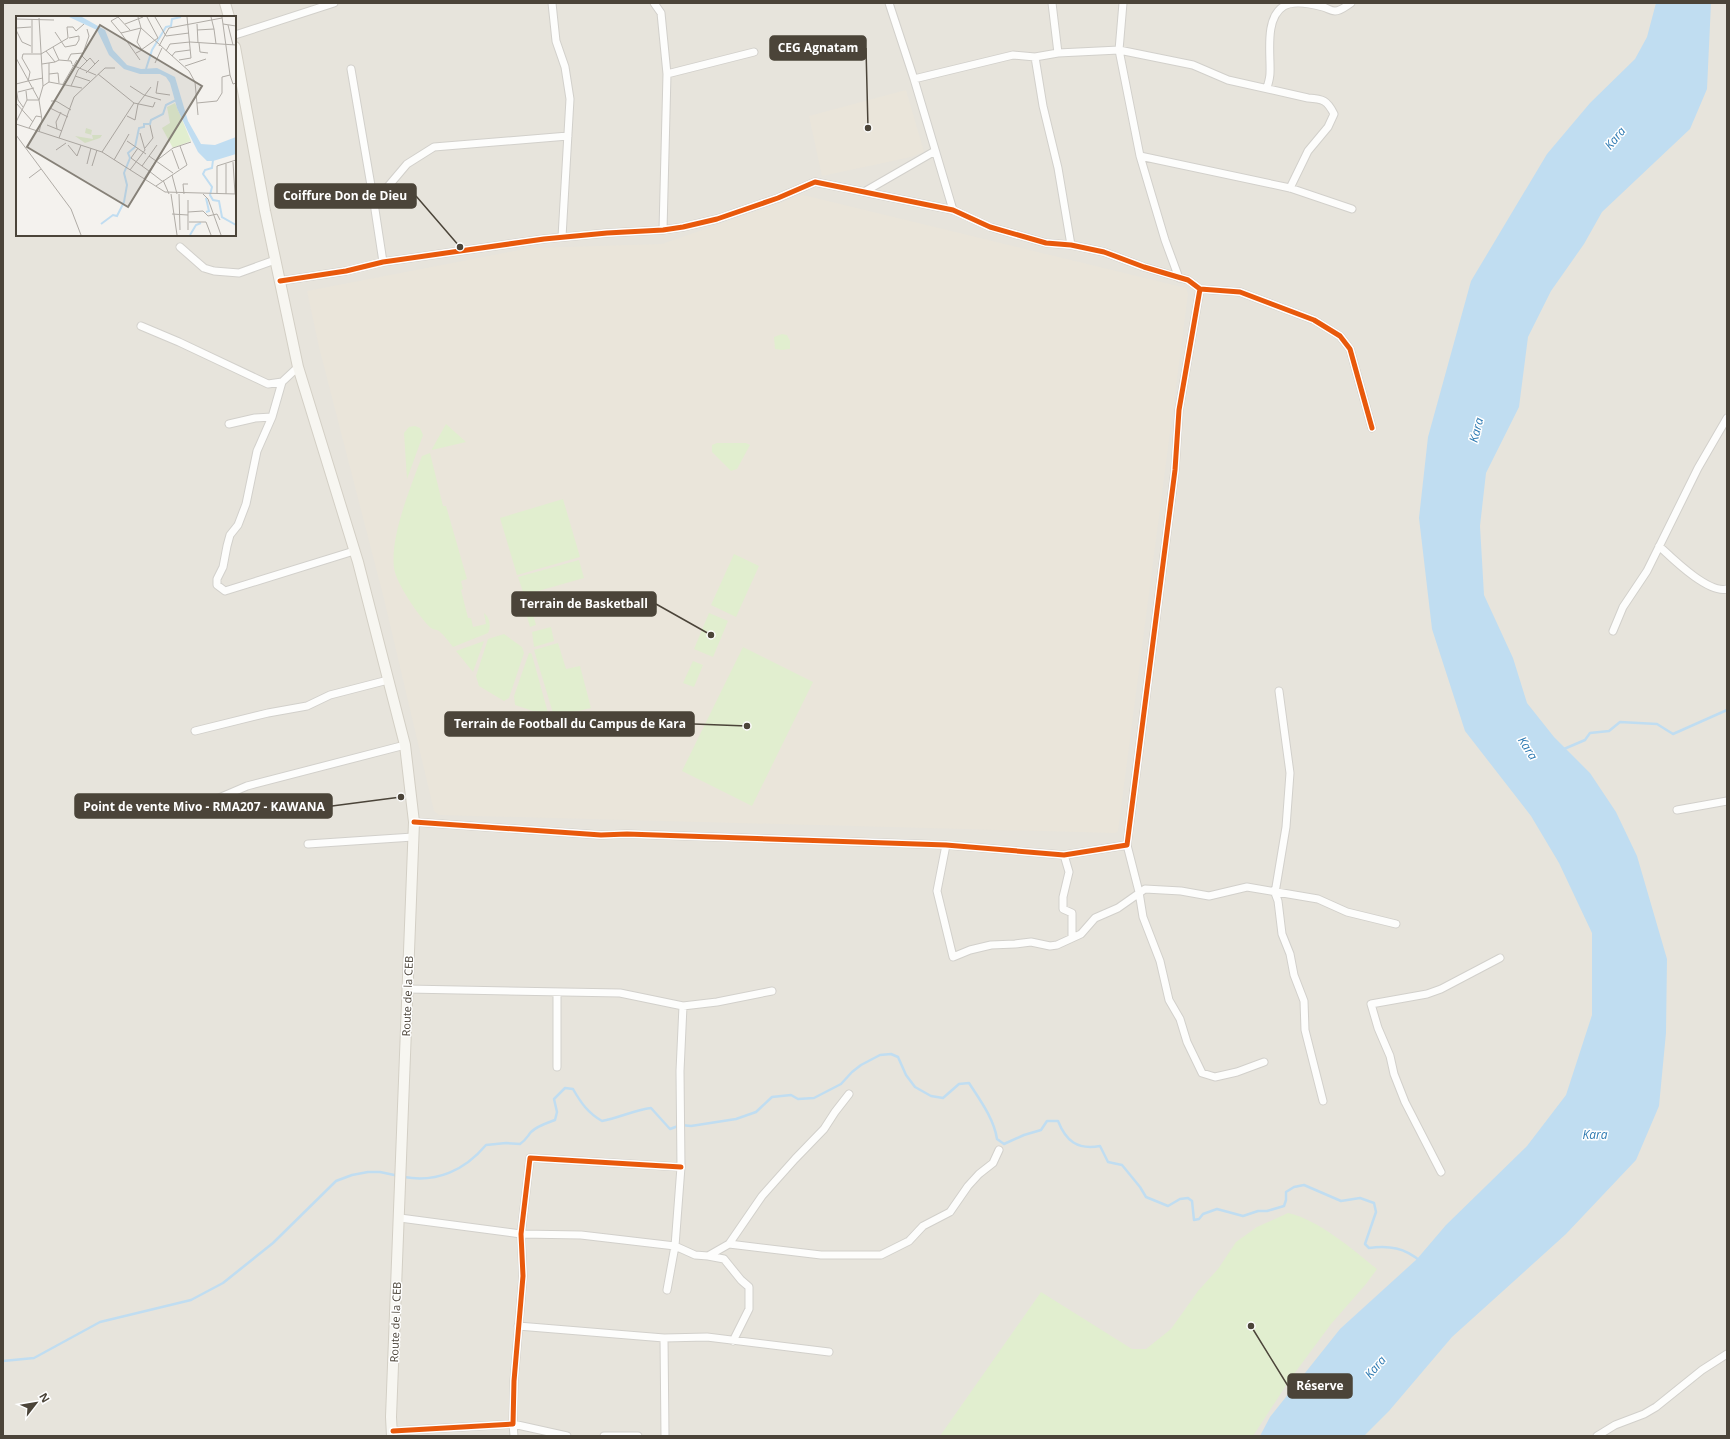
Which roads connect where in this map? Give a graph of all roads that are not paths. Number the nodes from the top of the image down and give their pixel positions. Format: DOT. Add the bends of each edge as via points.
graph roads {
  1 [pos="226,3"];
  2 [pos="334,3"];
  3 [pos="552,3"];
  4 [pos="654,3"];
  5 [pos="889,3"];
  6 [pos="1052,3"];
  7 [pos="1123,3"];
  8 [pos="1326,3"];
  9 [pos="1351,3"];
  10 [pos="1334,11"];
  11 [pos="229,16"];
  12 [pos="236,35"];
  13 [pos="1119,50"];
  14 [pos="236,52"];
  15 [pos="754,52"];
  16 [pos="1058,53"];
  17 [pos="1035,57"];
  18 [pos="350,69"];
  19 [pos="667,74"];
  20 [pos="914,79"];
  21 [pos="1267,88"];
  22 [pos="568,136"];
  23 [pos="935,151"];
  24 [pos="1140,156"];
  25 [pos="1290,188"];
  26 [pos="864,192"];
  27 [pos="374,203"];
  28 [pos="1352,209"];
  29 [pos="953,210"];
  30 [pos="663,230"];
  31 [pos="562,237"];
  32 [pos="1071,244"];
  33 [pos="180,247"];
  34 [pos="276,260"];
  35 [pos="383,262"];
  36 [pos="1179,278"];
  37 [pos="280,281"];
  38 [pos="1200,289"];
  39 [pos="141,326"];
  40 [pos="298,367"];
  41 [pos="282,382"];
  42 [pos="272,417"];
  43 [pos="1727,418"];
  44 [pos="229,424"];
  45 [pos="1372,428"];
  46 [pos="1659,546"];
  47 [pos="354,551"];
  48 [pos="1725,591"];
  49 [pos="1614,631"];
  50 [pos="388,680"];
  51 [pos="1279,691"];
  52 [pos="195,731"];
  53 [pos="405,745"];
  54 [pos="212,801"];
  55 [pos="1727,801"];
  56 [pos="1677,810"];
  57 [pos="414,822"];
  58 [pos="413,837"];
  59 [pos="308,844"];
  60 [pos="946,845"];
  61 [pos="1127,845"];
  62 [pos="1064,855"];
  63 [pos="1140,892"];
  64 [pos="1275,893"];
  65 [pos="1396,924"];
  66 [pos="1072,936"];
  67 [pos="1500,958"];
  68 [pos="407,989"];
  69 [pos="772,991"];
  70 [pos="557,992"];
  71 [pos="682,1006"];
  72 [pos="1264,1062"];
  73 [pos="557,1067"];
  74 [pos="849,1094"];
  75 [pos="1323,1101"];
  76 [pos="998,1150"];
  77 [pos="682,1167"];
  78 [pos="1441,1172"];
  79 [pos="400,1218"];
  80 [pos="521,1234"];
  81 [pos="730,1244"];
  82 [pos="675,1246"];
  83 [pos="708,1256"];
  84 [pos="667,1290"];
  85 [pos="518,1326"];
  86 [pos="664,1338"];
  87 [pos="733,1341"];
  88 [pos="829,1352"];
  89 [pos="1727,1354"];
  90 [pos="513,1424"];
  91 [pos="392,1433"];
  92 [pos="514,1436"];
  93 [pos="567,1436"];
  94 [pos="604,1436"];
  95 [pos="638,1436"];
  96 [pos="665,1436"];
  97 [pos="1596,1436"];
  1 -- 11 [label="main road"];
  2 -- 12 [label="street"];
  3 -- 22 [label="street" via="556,41 565,67 570,99"];
  4 -- 19 [label="street" via="661,12"];
  5 -- 20 [label="street"];
  6 -- 16 [label="street"];
  7 -- 13 [label="street"];
  8 -- 10 [label="street"];
  9 -- 10 [label="street" via="1341,10"];
  10 -- 21 [label="street" via="1309,4 1283,6 1271,28 1271,75"];
  13 -- 16 [label="street"];
  13 -- 21 [label="street" via="1193,65 1228,80"];
  13 -- 24 [label="street"];
  14 -- 34 [label="main road, Route de la CEB"];
  15 -- 19 [label="street"];
  16 -- 17 [label="street"];
  17 -- 20 [label="street" via="1014,55"];
  17 -- 32 [label="street"];
  18 -- 27 [label="street"];
  19 -- 30 [label="street"];
  20 -- 23 [label="street"];
  21 -- 25 [label="street" via="1321,99 1330,105 1334,114 1328,127 1308,151"];
  22 -- 27 [label="street" via="434,147 407,164"];
  22 -- 31 [label="street"];
  23 -- 26 [label="street"];
  23 -- 29 [label="street"];
  24 -- 25 [label="street"];
  24 -- 36 [label="street"];
  25 -- 28 [label="street"];
  26 -- 29 [label="street"];
  26 -- 30 [label="street" via="815,182 717,219"];
  27 -- 35 [label="street"];
  29 -- 32 [label="street" via="990,227 1046,243"];
  30 -- 31 [label="street"];
  31 -- 35 [label="street"];
  32 -- 36 [label="street" via="1104,252"];
  33 -- 34 [label="street" via="204,268 214,271 239,273"];
  34 -- 37 [label="main road, Route de la CEB"];
  35 -- 37 [label="street" via="346,271"];
  36 -- 38 [label="street" via="1188,280"];
  37 -- 40 [label="main road, Route de la CEB"];
  38 -- 45 [label="street" via="1240,292 1314,320 1340,336 1350,349"];
  38 -- 61 [label="street" via="1179,410 1175,470"];
  39 -- 41 [label="street" via="268,384"];
  40 -- 41 [label="street"];
  40 -- 47 [label="main road, Route de la CEB"];
  41 -- 42 [label="street"];
  42 -- 44 [label="street"];
  42 -- 47 [label="street" via="257,451 246,504 238,526 230,535 226,546 217,585 225,591"];
  43 -- 46 [label="street" via="1698,468"];
  46 -- 48 [label="street" via="1681,568"];
  46 -- 49 [label="street" via="1647,571 1622,607"];
  47 -- 50 [label="main road, Route de la CEB"];
  50 -- 52 [label="street" via="330,695 308,706"];
  50 -- 53 [label="main road, Route de la CEB"];
  51 -- 64 [label="street" via="1290,772 1286,828"];
  53 -- 54 [label="street" via="247,786"];
  53 -- 57 [label="main road, Route de la CEB"];
  55 -- 56 [label="street"];
  57 -- 58 [label="main road, Route de la CEB"];
  57 -- 60 [label="street" via="601,835"];
  58 -- 59 [label="street"];
  58 -- 68 [label="main road, Route de la CEB"];
  60 -- 62 [label="street"];
  60 -- 66 [label="street" via="937,891 953,957 991,945 1031,942 1050,946"];
  61 -- 62 [label="street"];
  61 -- 63 [label="street"];
  62 -- 66 [label="street" via="1069,872 1063,909 1072,913"];
  63 -- 64 [label="street" via="1145,888 1209,896 1247,888"];
  63 -- 66 [label="street" via="1118,908 1095,918 1081,934"];
  63 -- 72 [label="street" via="1143,917 1160,961 1169,1000 1180,1019 1187,1042 1202,1073 1215,1077"];
  64 -- 65 [label="street" via="1318,899 1347,912"];
  64 -- 75 [label="street" via="1282,934 1304,1001 1305,1030"];
  67 -- 78 [label="street" via="1460,980 1427,994 1370,1004 1405,1102"];
  68 -- 70 [label="street"];
  68 -- 79 [label="main road, Route de la CEB"];
  69 -- 71 [label="street"];
  70 -- 71 [label="street" via="620,993"];
  70 -- 73 [label="street"];
  71 -- 77 [label="street"];
  74 -- 81 [label="street" via="824,1129 762,1196"];
  76 -- 81 [label="street" via="993,1163 968,1186 950,1212 923,1226 908,1241 881,1255 821,1255"];
  77 -- 80 [label="street" via="530,1158"];
  77 -- 82 [label="street"];
  79 -- 80 [label="street"];
  79 -- 91 [label="main road, Route de la CEB"];
  80 -- 82 [label="street" via="581,1234"];
  80 -- 85 [label="street" via="523,1276"];
  81 -- 83 [label="street"];
  82 -- 83 [label="street" via="695,1255"];
  82 -- 84 [label="street"];
  83 -- 87 [label="street" via="724,1258 749,1287 748,1309"];
  85 -- 86 [label="street"];
  85 -- 90 [label="street"];
  86 -- 87 [label="street" via="707,1337"];
  86 -- 96 [label="street"];
  87 -- 88 [label="street"];
  89 -- 97 [label="street" via="1702,1370 1656,1408"];
  90 -- 91 [label="street"];
  90 -- 92 [label="street"];
  90 -- 93 [label="street"];
  94 -- 95 [label="street"];
}
